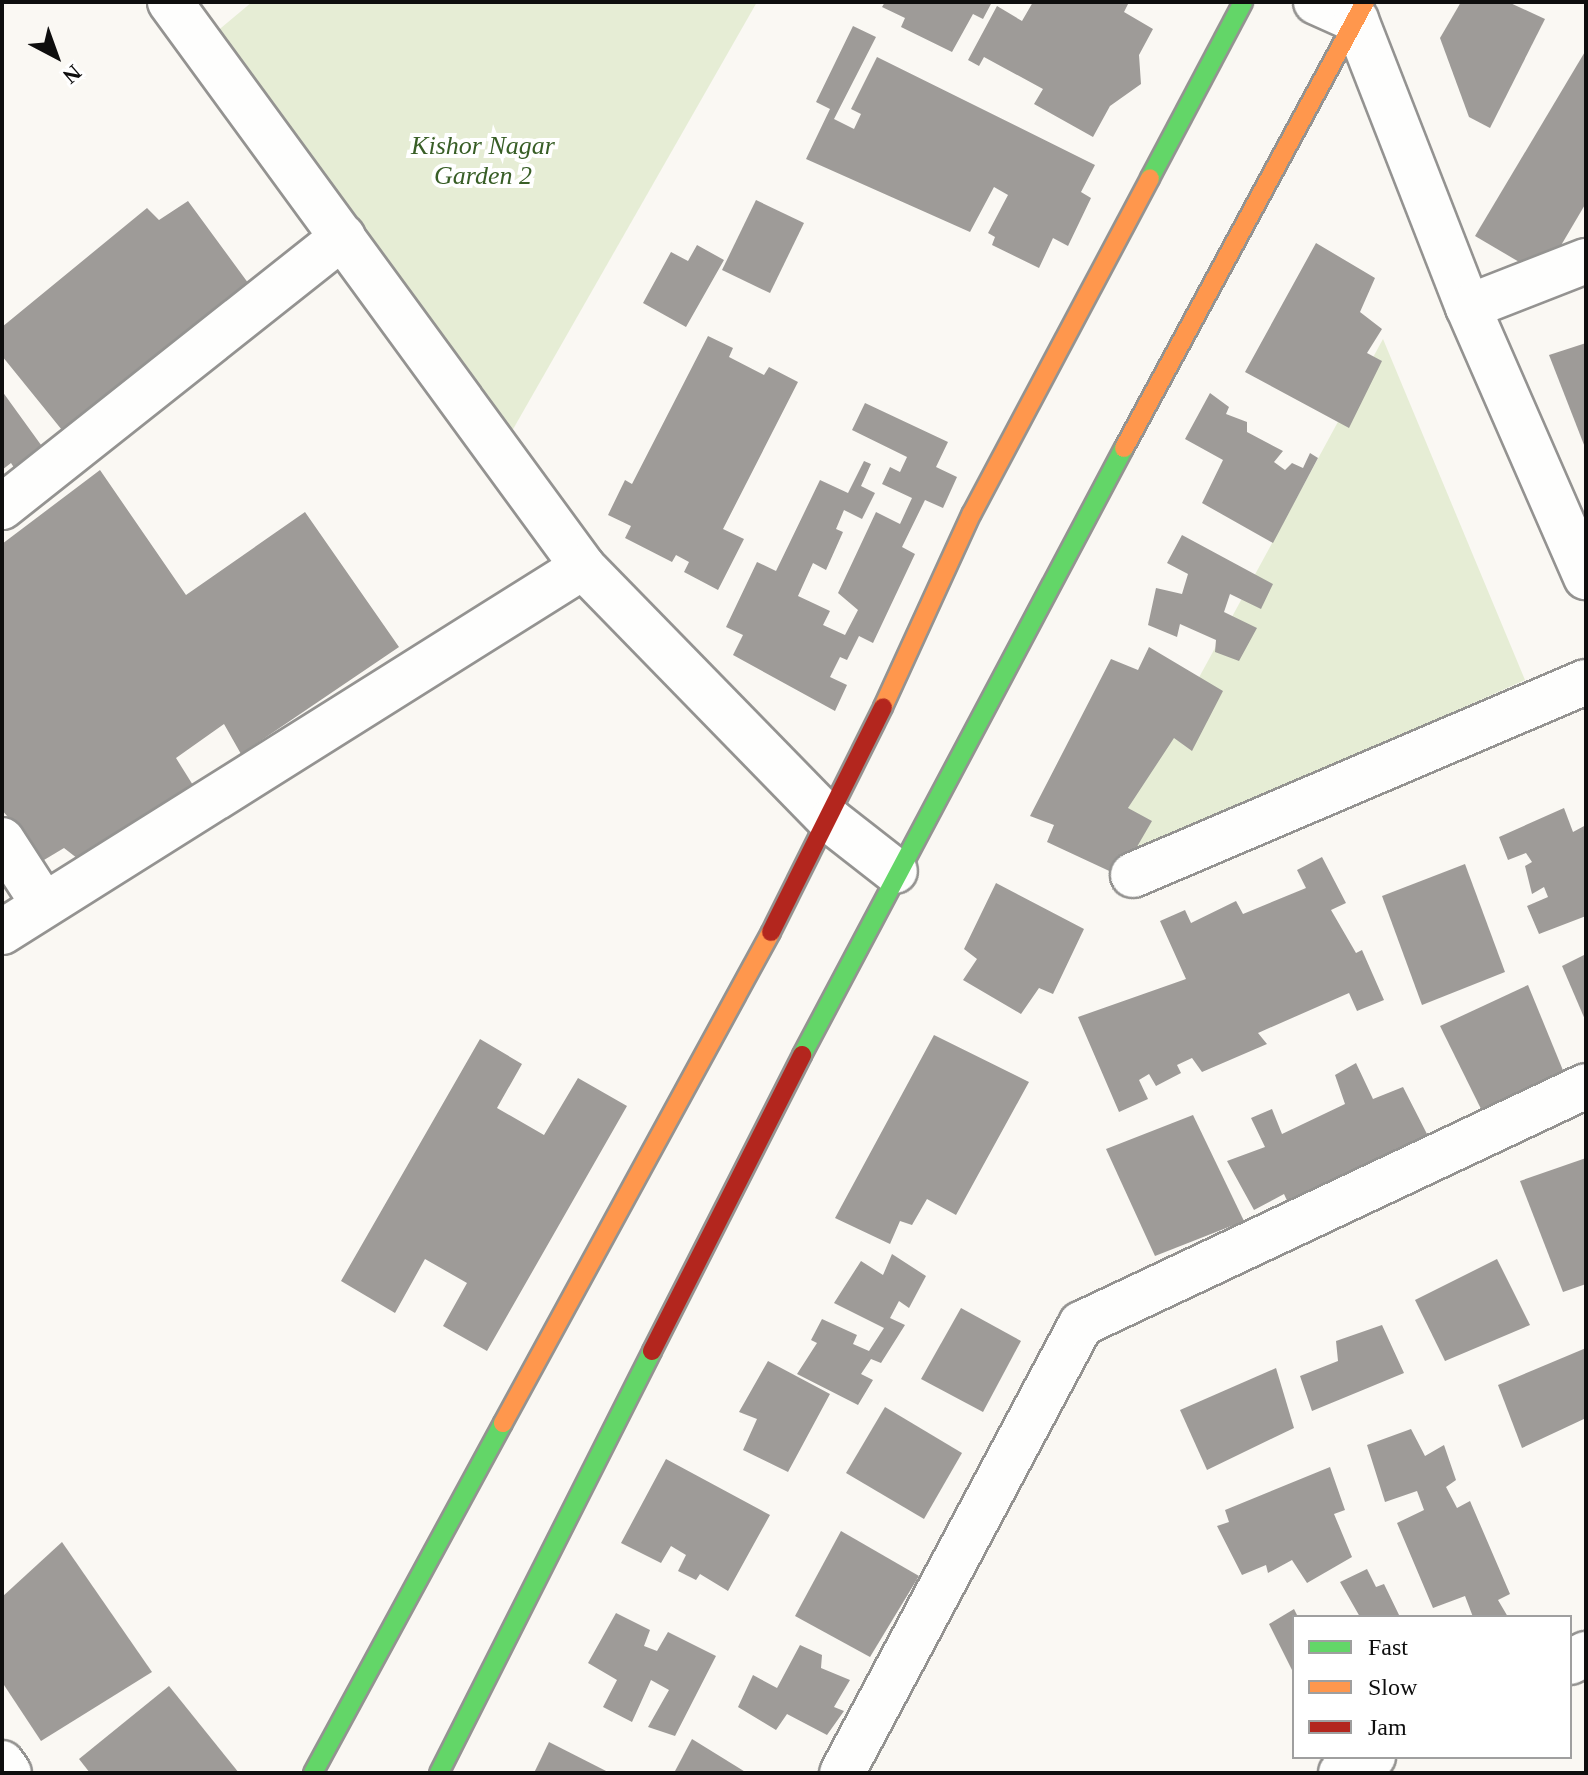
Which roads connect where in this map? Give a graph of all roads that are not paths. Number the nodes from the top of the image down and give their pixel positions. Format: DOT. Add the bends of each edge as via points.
graph roads {
  1 [pos="170,2"];
  2 [pos="1243,2"];
  3 [pos="1316,2"];
  4 [pos="1361,11"];
  5 [pos="343,237"];
  6 [pos="1586,261"];
  7 [pos="1468,307"];
  8 [pos="2,507"];
  9 [pos="583,567"];
  10 [pos="1586,577"];
  11 [pos="1586,682"];
  12 [pos="831,821"];
  13 [pos="2,840"];
  14 [pos="895,871"];
  15 [pos="1133,875"];
  16 [pos="44,905"];
  17 [pos="2,932"];
  18 [pos="1586,1086"];
  19 [pos="1369,1759"];
  20 [pos="2,1763"];
  21 [pos="9,1773"];
  22 [pos="313,1773"];
  23 [pos="439,1773"];
  24 [pos="842,1773"];
  25 [pos="1341,1773"];
  1 -- 5 [label="street"];
  2 -- 12 [label="street" via="972,513"];
  3 -- 4 [label="street"];
  4 -- 7 [label="street"];
  4 -- 14 [label="street"];
  5 -- 8 [label="street"];
  5 -- 9 [label="street"];
  6 -- 7 [label="street"];
  7 -- 10 [label="street"];
  9 -- 12 [label="street"];
  9 -- 16 [label="street"];
  11 -- 15 [label="street"];
  12 -- 14 [label="street"];
  12 -- 22 [label="street"];
  13 -- 16 [label="street"];
  14 -- 23 [label="street"];
  16 -- 17 [label="street"];
  18 -- 24 [label="street" via="1081,1324"];
  19 -- 25 [label="street"];
  20 -- 21 [label="street"];
}
